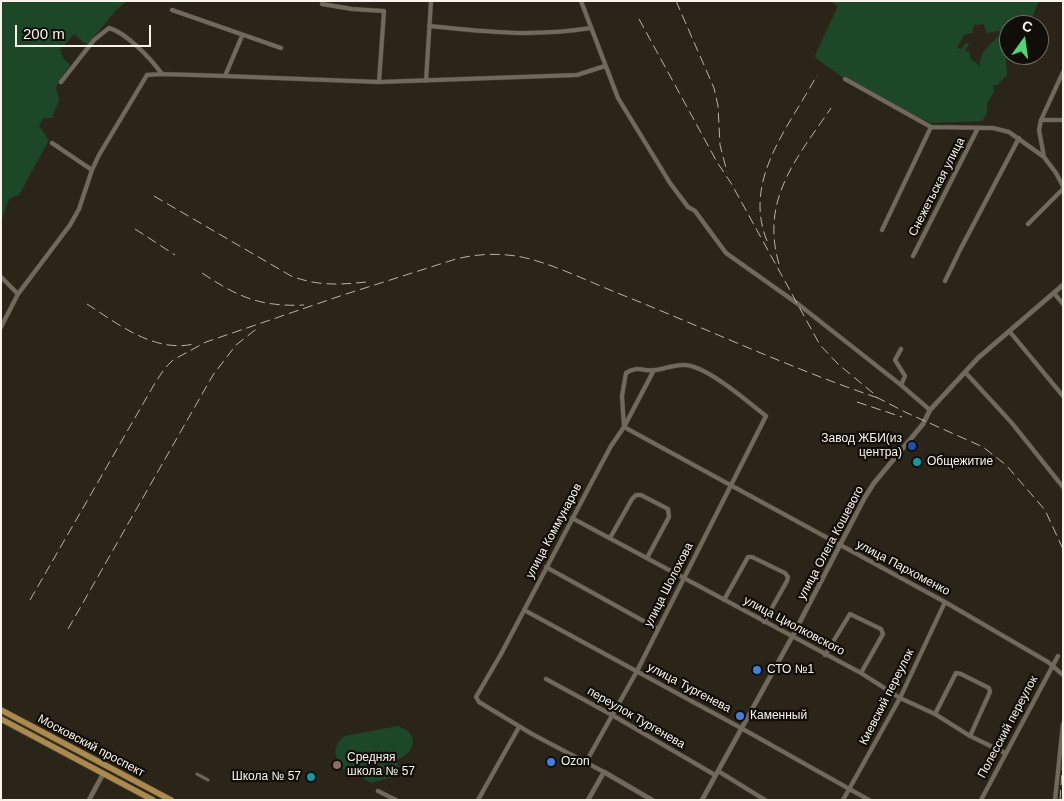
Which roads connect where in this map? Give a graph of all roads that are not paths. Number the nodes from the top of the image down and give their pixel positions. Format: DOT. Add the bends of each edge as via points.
graph roads {
  1 [pos="430,1"];
  2 [pos="581,1"];
  3 [pos="322,4"];
  4 [pos="172,10"];
  5 [pos="429,26"];
  6 [pos="591,28"];
  7 [pos="242,36"];
  8 [pos="281,48"];
  9 [pos="604,66"];
  10 [pos="1063,72"];
  11 [pos="162,74"];
  12 [pos="225,76"];
  13 [pos="845,79"];
  14 [pos="426,81"];
  15 [pos="61,82"];
  16 [pos="379,82"];
  17 [pos="1041,120"];
  18 [pos="1063,120"];
  19 [pos="931,127"];
  20 [pos="978,128"];
  21 [pos="1019,138"];
  22 [pos="52,143"];
  23 [pos="1044,157"];
  24 [pos="92,170"];
  25 [pos="1063,171"];
  26 [pos="1056,173"];
  27 [pos="1063,188"];
  28 [pos="1028,224"];
  29 [pos="882,230"];
  30 [pos="913,256"];
  31 [pos="1,277"];
  32 [pos="945,281"];
  33 [pos="1063,286"];
  34 [pos="1054,292"];
  35 [pos="18,294"];
  36 [pos="1063,304"];
  37 [pos="1,327"];
  38 [pos="1010,332"];
  39 [pos="901,349"];
  40 [pos="654,370"];
  41 [pos="965,372"];
  42 [pos="901,385"];
  43 [pos="1063,396"];
  44 [pos="930,410"];
  45 [pos="624,427"];
  46 [pos="732,485"];
  47 [pos="1063,487"];
  48 [pos="572,518"];
  49 [pos="610,538"];
  50 [pos="841,545"];
  51 [pos="647,558"];
  52 [pos="546,567"];
  53 [pos="684,578"];
  54 [pos="724,600"];
  55 [pos="945,602"];
  56 [pos="524,610"];
  57 [pos="764,622"];
  58 [pos="658,629"];
  59 [pos="792,637"];
  60 [pos="825,655"];
  61 [pos="1058,656"];
  62 [pos="1053,665"];
  63 [pos="636,672"];
  64 [pos="861,673"];
  65 [pos="1063,674"];
  66 [pos="546,679"];
  67 [pos="900,698"];
  68 [pos="1,710"];
  69 [pos="934,714"];
  70 [pos="612,715"];
  71 [pos="1,719"];
  72 [pos="1063,724"];
  73 [pos="519,727"];
  74 [pos="741,728"];
  75 [pos="970,736"];
  76 [pos="1005,753"];
  77 [pos="586,762"];
  78 [pos="604,772"];
  79 [pos="716,773"];
  80 [pos="103,774"];
  81 [pos="197,774"];
  82 [pos="208,780"];
  83 [pos="849,788"];
  84 [pos="378,791"];
  85 [pos="89,800"];
  86 [pos="152,800"];
  87 [pos="171,800"];
  88 [pos="396,800"];
  89 [pos="478,800"];
  90 [pos="588,800"];
  91 [pos="652,800"];
  92 [pos="702,800"];
  93 [pos="765,800"];
  94 [pos="843,800"];
  95 [pos="869,800"];
  96 [pos="980,800"];
  97 [pos="1055,800"];
  1 -- 5 [label="street"];
  2 -- 6 [label="street"];
  3 -- 16 [label="street" via="384,11"];
  4 -- 7 [label="street"];
  5 -- 6 [label="street" via="526,34"];
  5 -- 14 [label="street"];
  6 -- 9 [label="street"];
  7 -- 8 [label="street"];
  7 -- 12 [label="street"];
  9 -- 14 [label="street" via="577,75"];
  9 -- 42 [label="street" via="618,98 665,176 726,253 798,304"];
  10 -- 17 [label="street"];
  11 -- 12 [label="street"];
  11 -- 15 [label="street" via="134,45 109,28 94,40"];
  11 -- 24 [label="street" via="147,76"];
  12 -- 16 [label="street"];
  13 -- 19 [label="street, Снежетьская улица"];
  14 -- 16 [label="street"];
  17 -- 18 [label="street"];
  17 -- 23 [label="street" via="1039,130"];
  19 -- 20 [label="street, Снежетьская улица"];
  19 -- 29 [label="street"];
  20 -- 21 [label="street, Снежетьская улица" via="993,128"];
  20 -- 30 [label="street, Снежетьская улица"];
  21 -- 23 [label="street, Снежетьская улица"];
  21 -- 32 [label="street"];
  22 -- 24 [label="street"];
  23 -- 26 [label="street, Снежетьская улица"];
  24 -- 35 [label="street" via="79,209"];
  25 -- 26 [label="street"];
  26 -- 27 [label="street, Снежетьская улица"];
  27 -- 28 [label="street"];
  31 -- 35 [label="street"];
  33 -- 34 [label="street, улица Олега Кошевого"];
  34 -- 36 [label="street"];
  34 -- 38 [label="street, улица Олега Кошевого"];
  35 -- 37 [label="street"];
  38 -- 41 [label="street, улица Олега Кошевого"];
  38 -- 43 [label="street"];
  39 -- 42 [label="street" via="895,360 905,376"];
  40 -- 45 [label="street, улица Коммунаров"];
  40 -- 45 [label="street" via="633,368 626,373 622,396"];
  40 -- 46 [label="street, улица Шолохова" via="684,365 697,367 766,416"];
  41 -- 44 [label="street, улица Олега Кошевого"];
  41 -- 47 [label="street"];
  42 -- 44 [label="street"];
  44 -- 50 [label="street, улица Олега Кошевого" via="923,424 874,483"];
  45 -- 46 [label="street, улица Пархоменко"];
  45 -- 48 [label="street, улица Коммунаров"];
  46 -- 50 [label="street, улица Пархоменко"];
  46 -- 53 [label="street, улица Шолохова"];
  48 -- 49 [label="street, улица Циолковского"];
  48 -- 52 [label="street, улица Коммунаров"];
  49 -- 51 [label="street, улица Циолковского"];
  49 -- 51 [label="street" via="636,495 668,509 668,517"];
  50 -- 55 [label="street, улица Пархоменко"];
  50 -- 59 [label="street, улица Олега Кошевого"];
  51 -- 53 [label="street, улица Циолковского"];
  52 -- 56 [label="street, улица Коммунаров"];
  52 -- 58 [label="street"];
  53 -- 54 [label="street, улица Циолковского"];
  53 -- 58 [label="street, улица Шолохова"];
  54 -- 57 [label="street, улица Циолковского"];
  54 -- 57 [label="street" via="748,557 785,574 788,577"];
  55 -- 62 [label="street, улица Пархоменко"];
  55 -- 67 [label="street, Киевский переулок"];
  56 -- 63 [label="street, улица Тургенева"];
  56 -- 73 [label="street, улица Коммунаров" via="476,698"];
  57 -- 59 [label="street, улица Циолковского"];
  58 -- 63 [label="street, улица Шолохова"];
  59 -- 60 [label="street, улица Циолковского"];
  59 -- 74 [label="street, улица Олега Кошевого"];
  60 -- 64 [label="street, улица Циолковского"];
  60 -- 64 [label="street" via="850,614 881,629 883,634"];
  61 -- 62 [label="street, Полесский переулок"];
  62 -- 65 [label="street, улица Пархоменко"];
  62 -- 76 [label="street, Полесский переулок"];
  63 -- 70 [label="street, улица Шолохова"];
  63 -- 74 [label="street, улица Тургенева"];
  64 -- 67 [label="street, улица Циолковского"];
  66 -- 70 [label="street, переулок Тургенева"];
  67 -- 69 [label="street, улица Циолковского"];
  67 -- 83 [label="street, Киевский переулок"];
  68 -- 87 [label="main road, Московский проспект"];
  69 -- 75 [label="street, улица Циолковского"];
  69 -- 75 [label="street" via="956,673 989,688"];
  70 -- 77 [label="street, улица Шолохова"];
  70 -- 79 [label="street, переулок Тургенева"];
  71 -- 80 [label="main road, Московский проспект"];
  72 -- 97 [label="street"];
  73 -- 77 [label="street"];
  73 -- 89 [label="street"];
  74 -- 79 [label="street, улица Олега Кошевого"];
  74 -- 83 [label="street, улица Тургенева"];
  75 -- 76 [label="street, улица Циолковского"];
  76 -- 96 [label="street, Полесский переулок"];
  77 -- 78 [label="street"];
  78 -- 90 [label="street"];
  78 -- 91 [label="street"];
  79 -- 92 [label="street, улица Олега Кошевого"];
  79 -- 93 [label="street, переулок Тургенева"];
  80 -- 85 [label="street"];
  80 -- 86 [label="main road, Московский проспект"];
  81 -- 82 [label="street"];
  83 -- 94 [label="street, Киевский переулок"];
  83 -- 95 [label="street, улица Тургенева"];
  84 -- 88 [label="street"];
}
